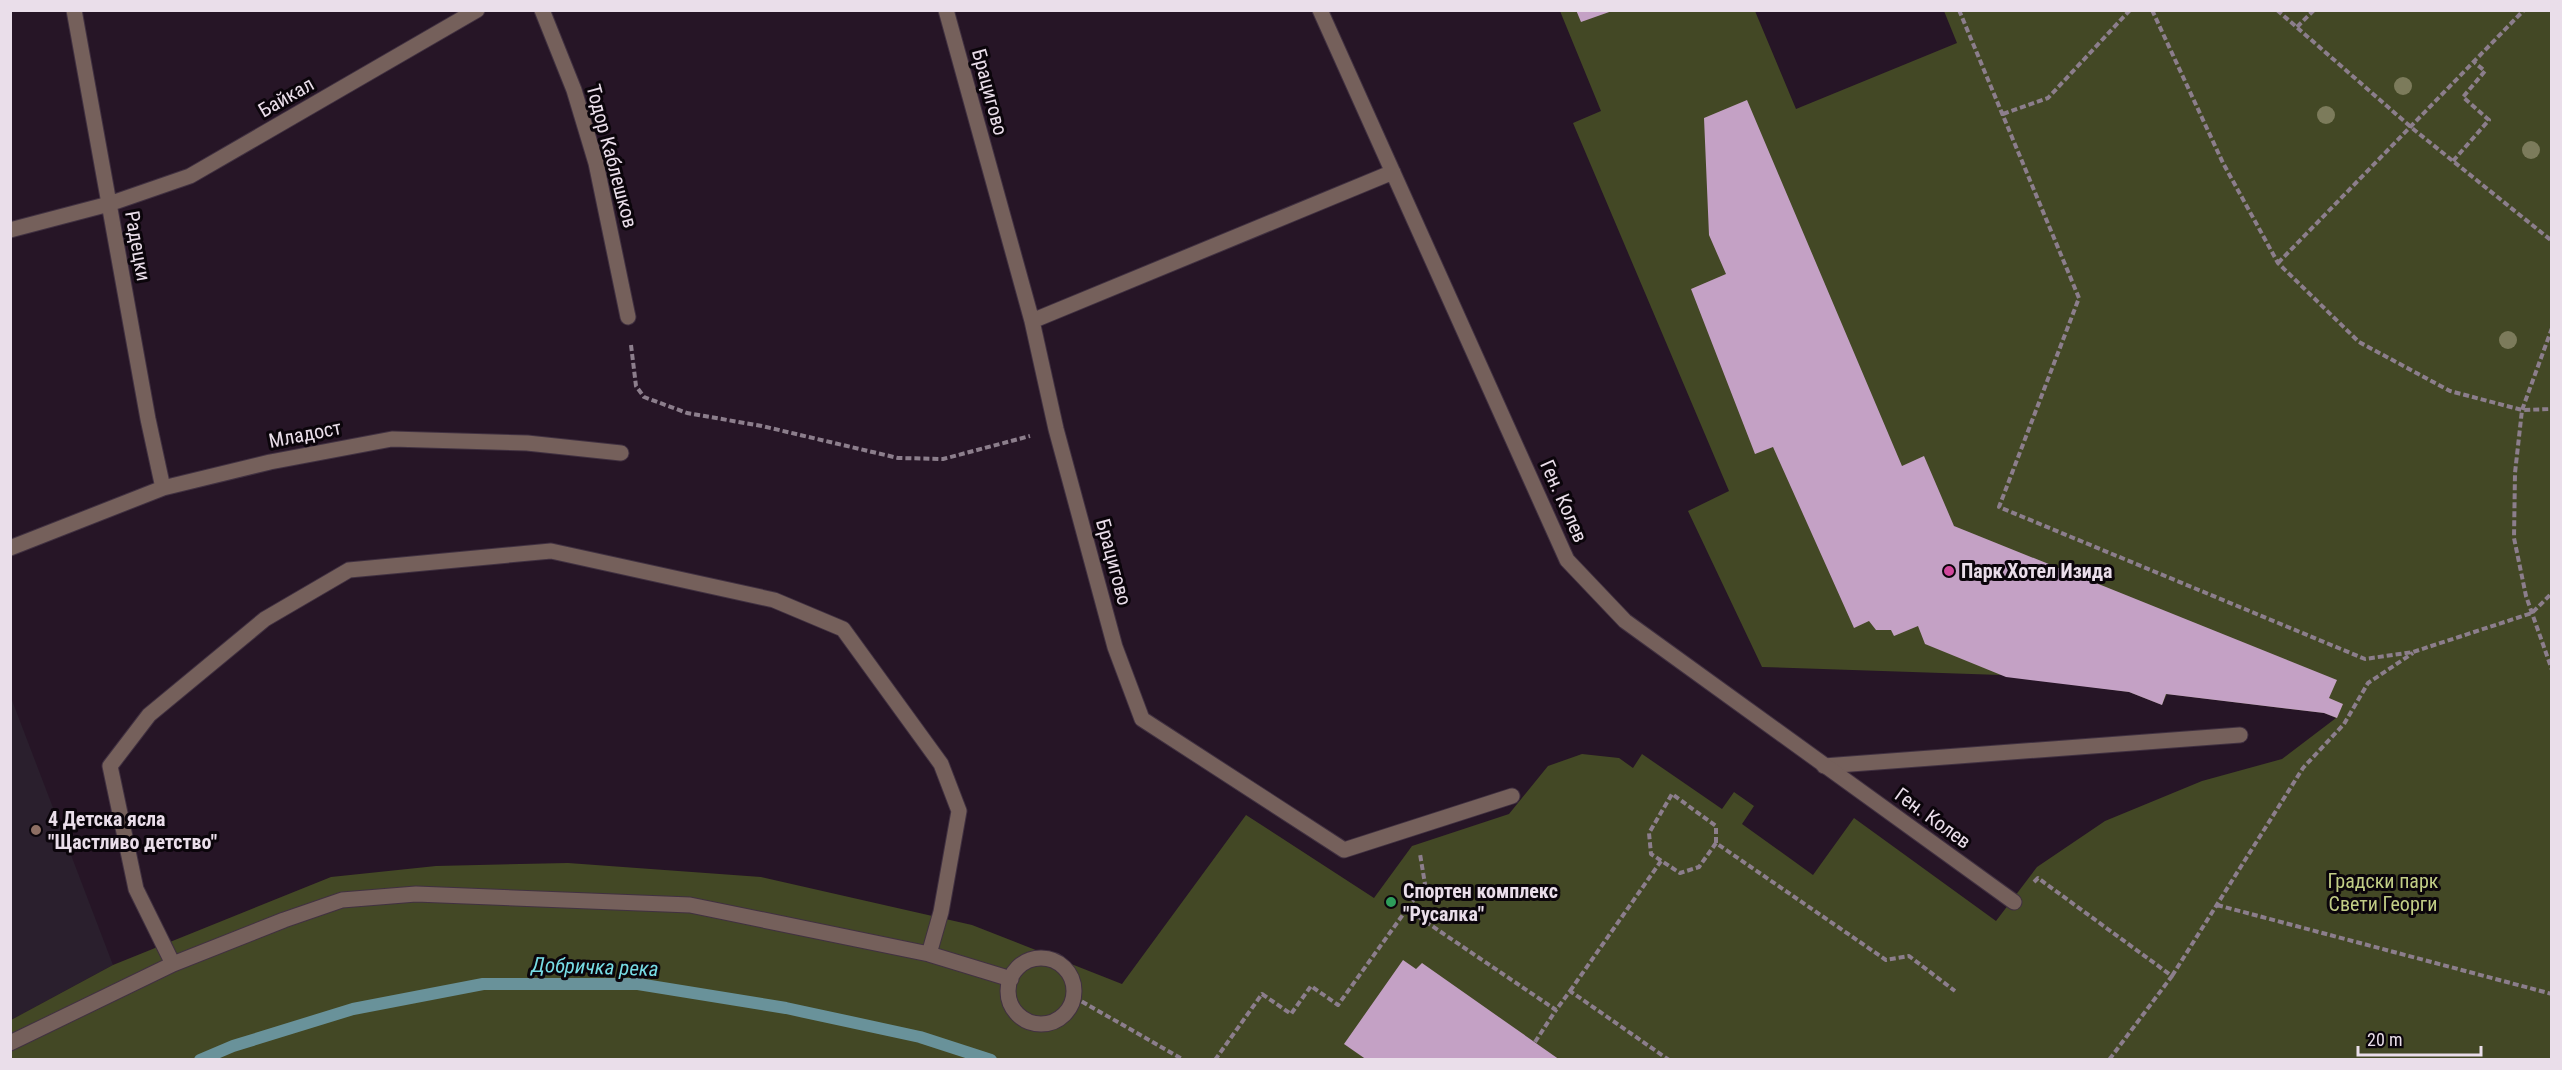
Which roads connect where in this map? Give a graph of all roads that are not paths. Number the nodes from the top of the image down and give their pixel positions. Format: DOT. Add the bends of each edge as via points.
graph roads {
  1 [pos="74,10"];
  2 [pos="477,10"];
  3 [pos="542,10"];
  4 [pos="946,10"];
  5 [pos="1320,10"];
  6 [pos="1393,172"];
  7 [pos="109,204"];
  8 [pos="10,230"];
  9 [pos="628,316"];
  10 [pos="1032,321"];
  11 [pos="621,453"];
  12 [pos="163,488"];
  13 [pos="10,548"];
  14 [pos="2240,735"];
  15 [pos="1824,766"];
  16 [pos="1512,796"];
  17 [pos="2014,902"];
  18 [pos="929,954"];
  19 [pos="173,964"];
  20 [pos="1011,979"];
  21 [pos="10,1043"];
  1 -- 7 [label="street, Радецки"];
  2 -- 7 [label="street, Байкал" via="190,176"];
  3 -- 9 [label="street, Тодор Каблешков" via="574,90 596,163"];
  4 -- 10 [label="street, Брацигово"];
  5 -- 6 [label="street, Ген. Колев"];
  6 -- 10 [label="street"];
  6 -- 15 [label="street, Ген. Колев" via="1567,560 1625,621"];
  7 -- 8 [label="street, Байкал"];
  7 -- 12 [label="street, Радецки"];
  10 -- 16 [label="street, Брацигово" via="1056,429 1115,647 1142,719 1344,850"];
  11 -- 12 [label="street, Младост" via="527,443 392,439 270,462"];
  12 -- 13 [label="street, Младост"];
  14 -- 15 [label="street"];
  15 -- 17 [label="street, Ген. Колев"];
  18 -- 19 [label="street" via="690,905 416,894 342,900"];
  18 -- 19 [label="street" via="941,912 959,811 941,764 843,629 774,600 552,551 349,570 265,619 148,715 110,766 136,889"];
  18 -- 20 [label="street"];
  19 -- 21 [label="street"];
  20 -- 20 [label="street" via="1008,990 1014,1010 1032,1023 1054,1022 1070,1008 1074,997 1071,978 1058,963 1041,958 1023,965"];
}
